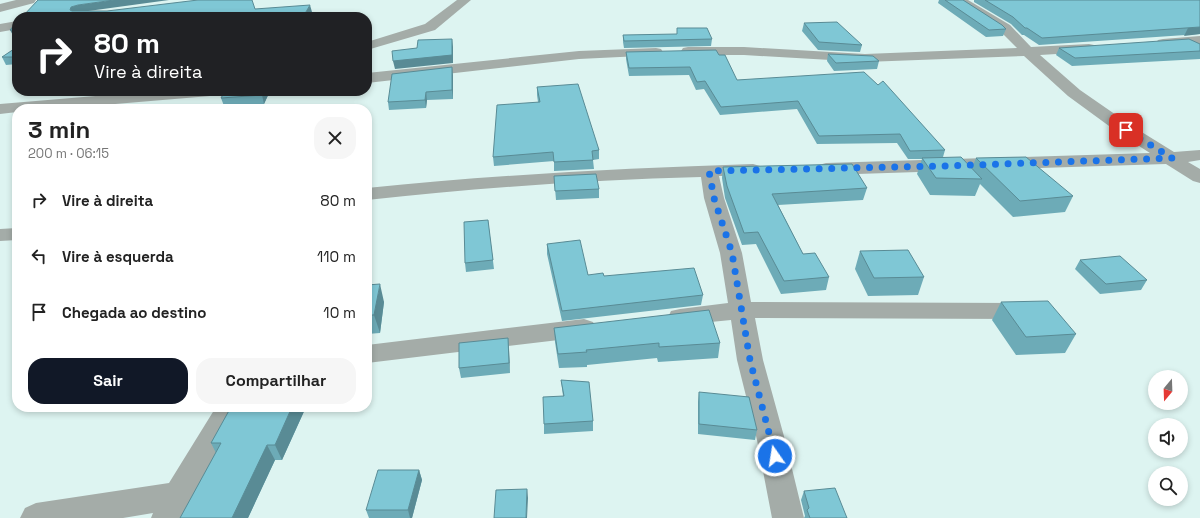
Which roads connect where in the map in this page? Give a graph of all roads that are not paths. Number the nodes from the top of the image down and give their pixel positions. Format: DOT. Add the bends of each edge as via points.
graph roads {
  1 [pos="30,0"];
  2 [pos="465,0"];
  3 [pos="959,0"];
  4 [pos="0,8"];
  5 [pos="12,26"];
  6 [pos="0,28"];
  7 [pos="1200,40"];
  8 [pos="372,44"];
  9 [pos="1153,44"];
  10 [pos="1106,46"];
  11 [pos="1027,51"];
  12 [pos="372,77"];
  13 [pos="152,96"];
  14 [pos="58,104"];
  15 [pos="12,108"];
  16 [pos="0,109"];
  17 [pos="1200,155"];
  18 [pos="1172,158"];
  19 [pos="811,169"];
  20 [pos="772,170"];
  21 [pos="709,171"];
  22 [pos="1200,177"];
  23 [pos="372,193"];
  24 [pos="12,234"];
  25 [pos="0,235"];
  26 [pos="742,310"];
  27 [pos="1033,311"];
  28 [pos="656,320"];
  29 [pos="609,326"];
  30 [pos="372,353"];
  31 [pos="228,412"];
  32 [pos="172,507"];
  33 [pos="36,518"];
  34 [pos="788,518"];
  1 -- 4 [label="street"];
  2 -- 8 [label="street" via="430,27"];
  3 -- 11 [label="street" via="1005,28"];
  5 -- 6 [label="street"];
  7 -- 9 [label="street"];
  10 -- 11 [label="street"];
  11 -- 12 [label="street" via="865,58 744,51 579,55"];
  11 -- 18 [label="street" via="1074,93 1126,130"];
  13 -- 14 [label="street"];
  15 -- 16 [label="street"];
  17 -- 18 [label="street"];
  18 -- 19 [label="street"];
  18 -- 22 [label="street"];
  20 -- 21 [label="street"];
  21 -- 23 [label="street" via="454,184"];
  21 -- 26 [label="street" via="714,198 732,253"];
  24 -- 25 [label="street"];
  26 -- 27 [label="street"];
  26 -- 28 [label="street"];
  26 -- 34 [label="street" via="750,360"];
  29 -- 30 [label="street"];
  31 -- 32 [label="street"];
  32 -- 33 [label="street"];
}
